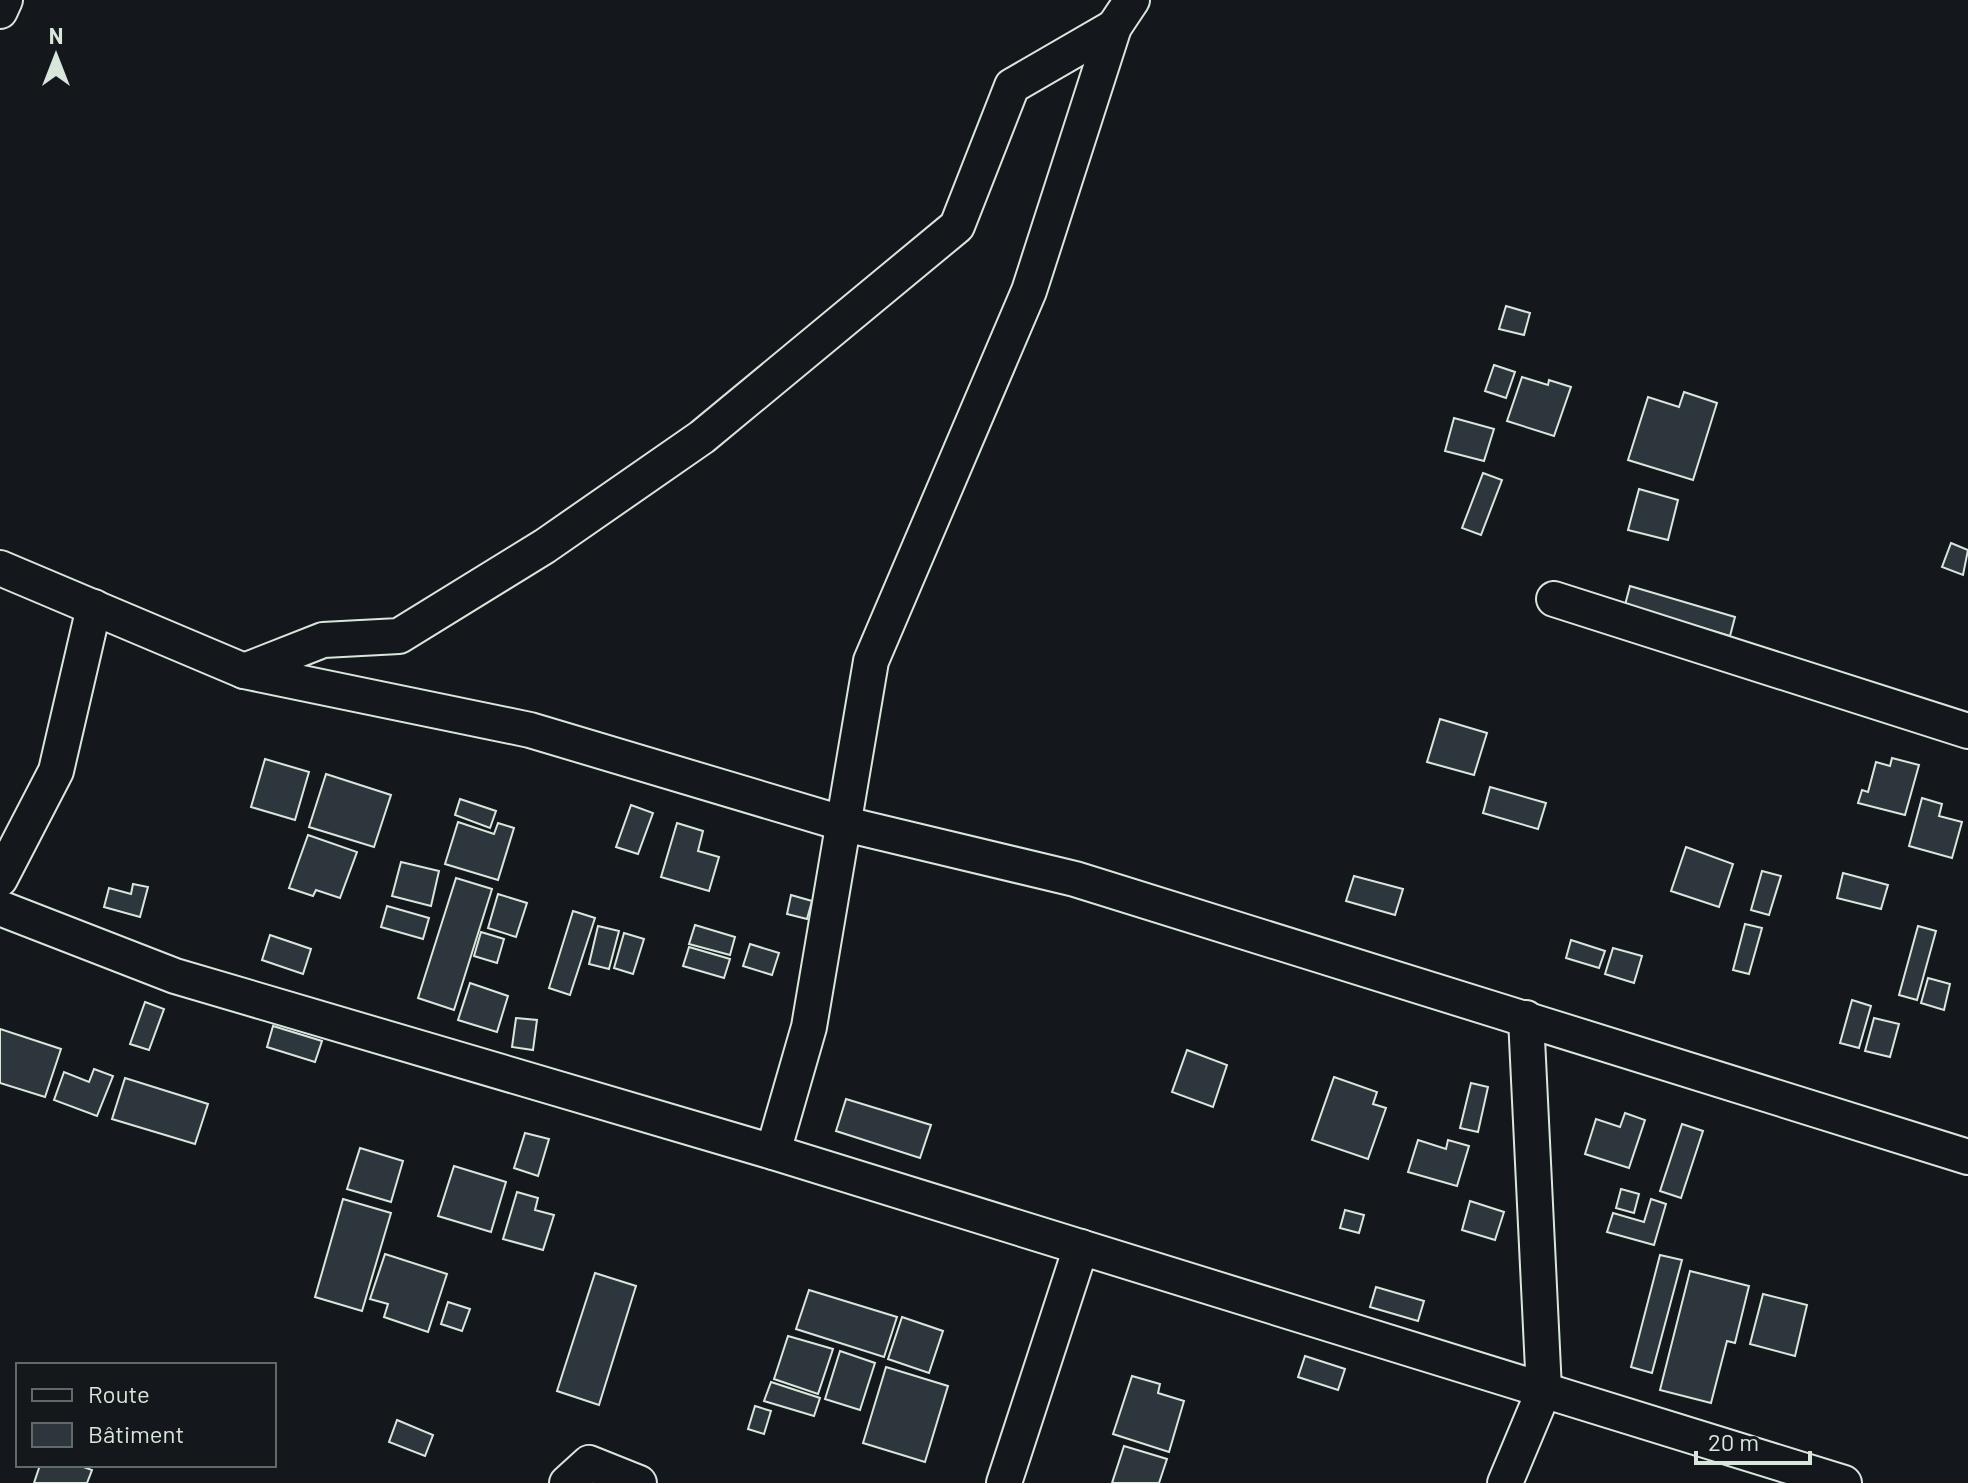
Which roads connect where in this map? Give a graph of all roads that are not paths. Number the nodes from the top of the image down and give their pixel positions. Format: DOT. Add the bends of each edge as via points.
graph roads {
  1 [pos="5,0"];
  2 [pos="0,11"];
  3 [pos="1123,14"];
  4 [pos="0,568"];
  5 [pos="1554,599"];
  6 [pos="94,607"];
  7 [pos="244,671"];
  8 [pos="1968,731"];
  9 [pos="845,824"];
  10 [pos="0,879"];
  11 [pos="0,908"];
  12 [pos="1526,1018"];
  13 [pos="773,1152"];
  14 [pos="1968,1157"];
  15 [pos="1081,1247"];
  16 [pos="1544,1390"];
  17 [pos="567,1483"];
  18 [pos="639,1483"];
  19 [pos="1004,1483"];
  20 [pos="1505,1483"];
  21 [pos="1844,1483"];
  1 -- 2 [label="street"];
  3 -- 7 [label="street" via="1012,86 957,226 702,437 545,546 399,636 323,640"];
  3 -- 9 [label="street" via="1029,291 871,661"];
  4 -- 6 [label="street"];
  5 -- 8 [label="street"];
  6 -- 7 [label="street"];
  6 -- 10 [label="street" via="56,771"];
  7 -- 9 [label="street" via="530,730"];
  9 -- 12 [label="street" via="1075,879"];
  9 -- 13 [label="street" via="809,1027"];
  11 -- 13 [label="street" via="175,976"];
  12 -- 14 [label="street"];
  12 -- 16 [label="street"];
  13 -- 15 [label="street"];
  15 -- 16 [label="street"];
  15 -- 19 [label="street"];
  16 -- 20 [label="street"];
  16 -- 21 [label="street"];
  17 -- 18 [label="street" via="589,1463"];
}
